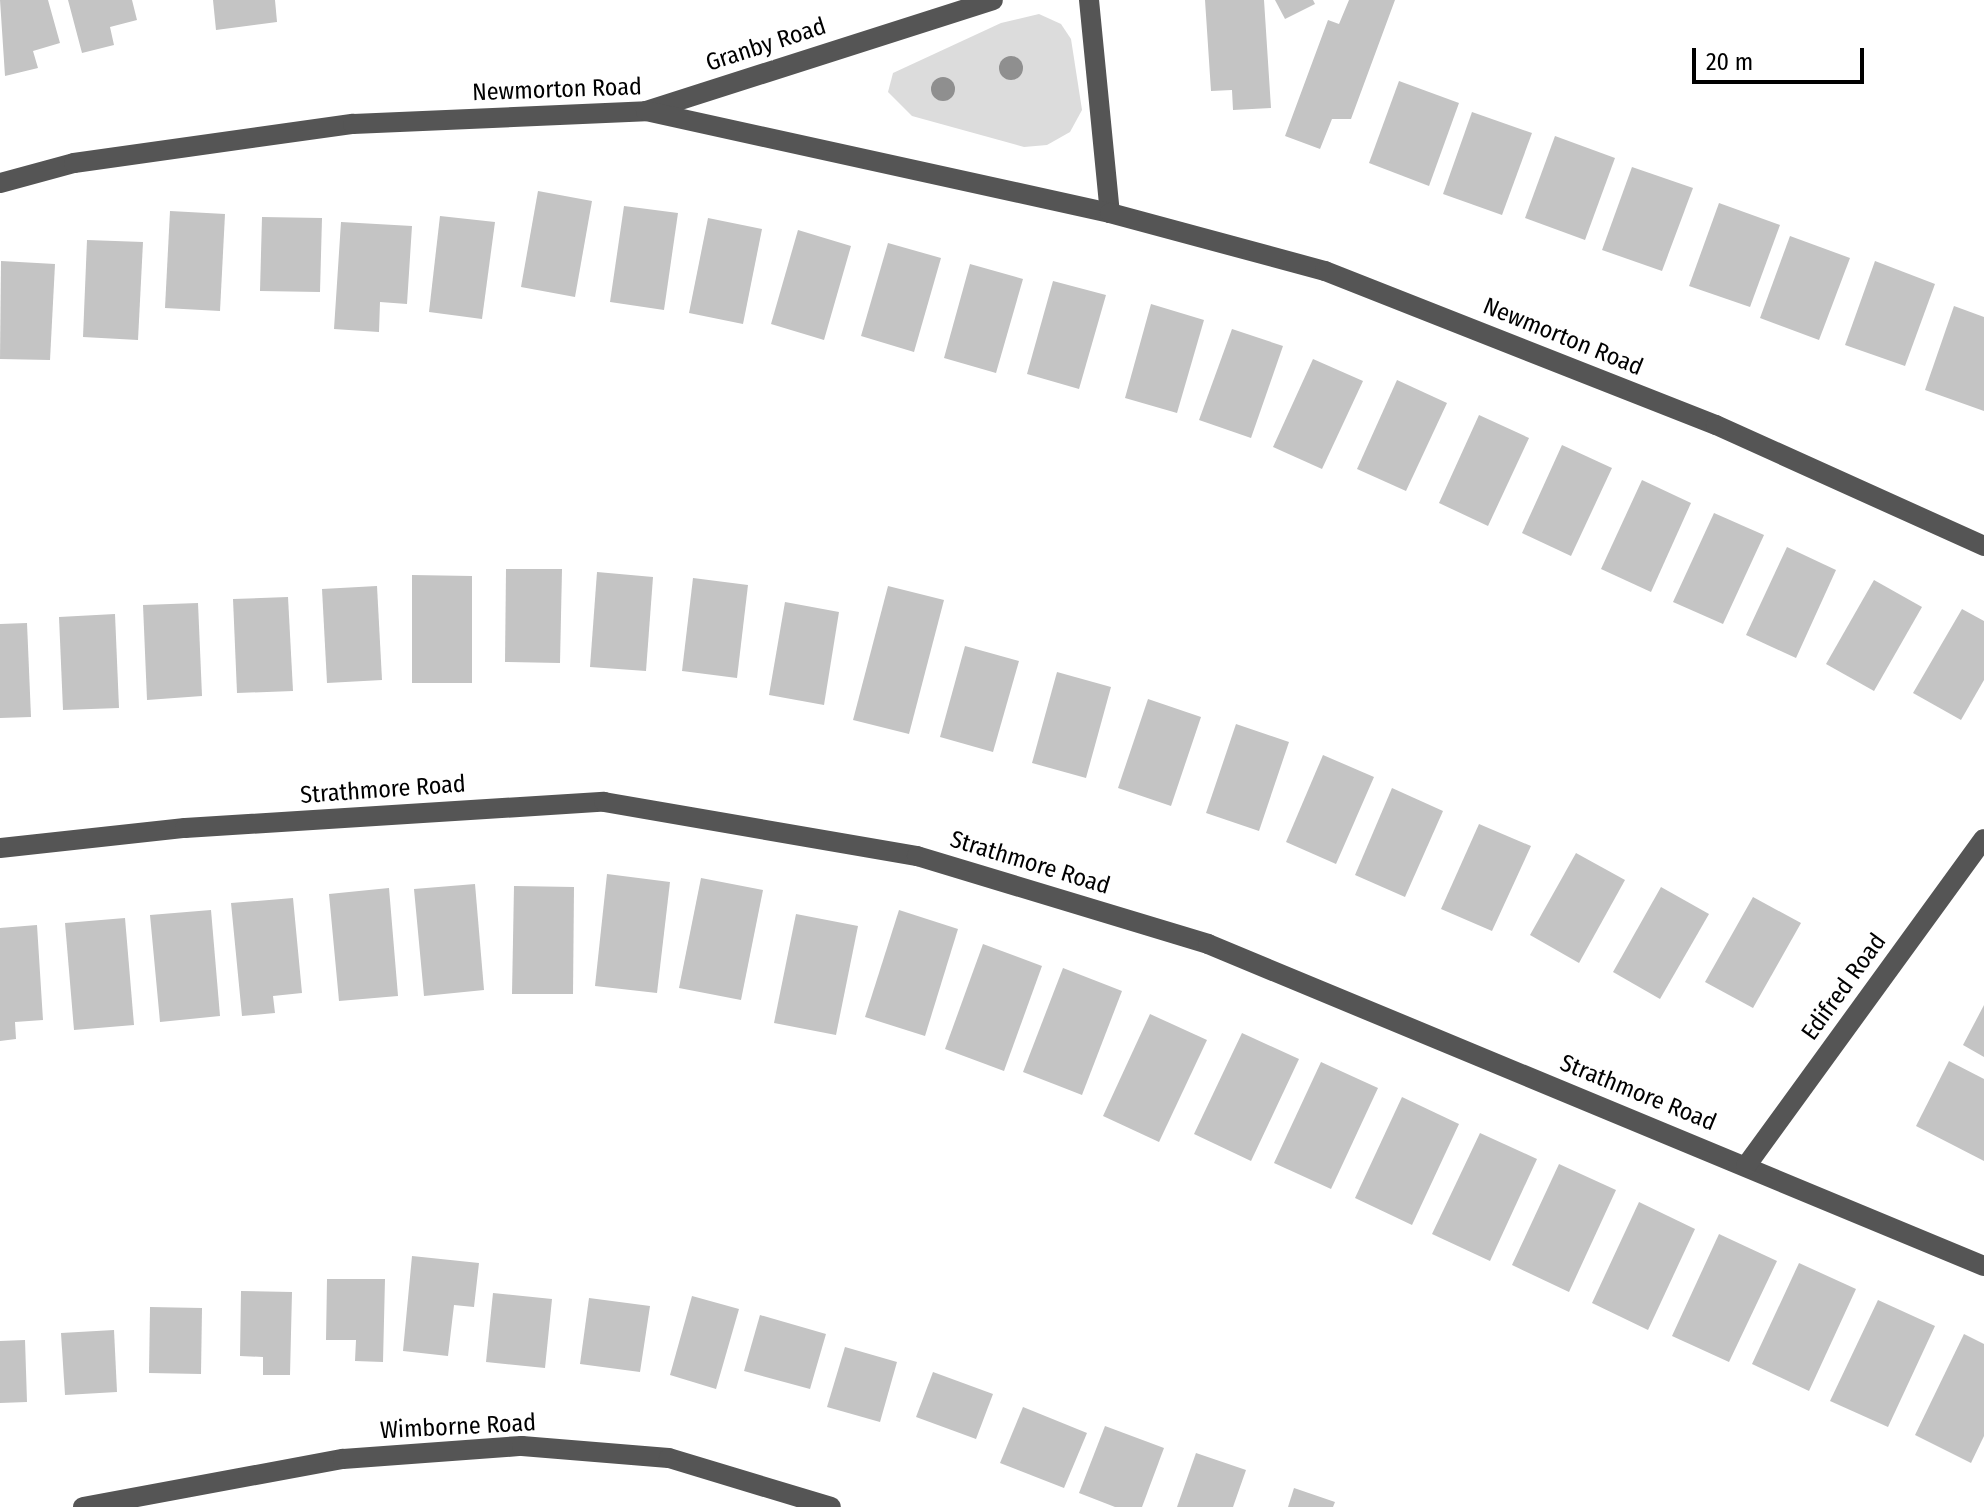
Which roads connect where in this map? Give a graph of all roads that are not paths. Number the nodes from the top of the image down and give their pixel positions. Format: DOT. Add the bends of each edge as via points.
graph roads {
  1 [pos="993,0"];
  2 [pos="1089,0"];
  3 [pos="646,111"];
  4 [pos="0,183"];
  5 [pos="1110,213"];
  6 [pos="1984,546"];
  7 [pos="1984,839"];
  8 [pos="0,848"];
  9 [pos="1746,1166"];
  10 [pos="1984,1266"];
  11 [pos="83,1507"];
  12 [pos="831,1507"];
  1 -- 3 [label="street, Granby Road"];
  2 -- 5 [label="street"];
  3 -- 4 [label="street, Newmorton Road" via="353,124 74,163"];
  3 -- 5 [label="street, Newmorton Road"];
  5 -- 6 [label="street, Newmorton Road" via="1325,271 1716,425"];
  7 -- 9 [label="street, Edifred Road"];
  8 -- 9 [label="street, Strathmore Road" via="185,828 604,802 917,856 1208,944"];
  9 -- 10 [label="street, Strathmore Road"];
  11 -- 12 [label="street, Wimborne Road" via="343,1459 522,1446 669,1458"];
}
